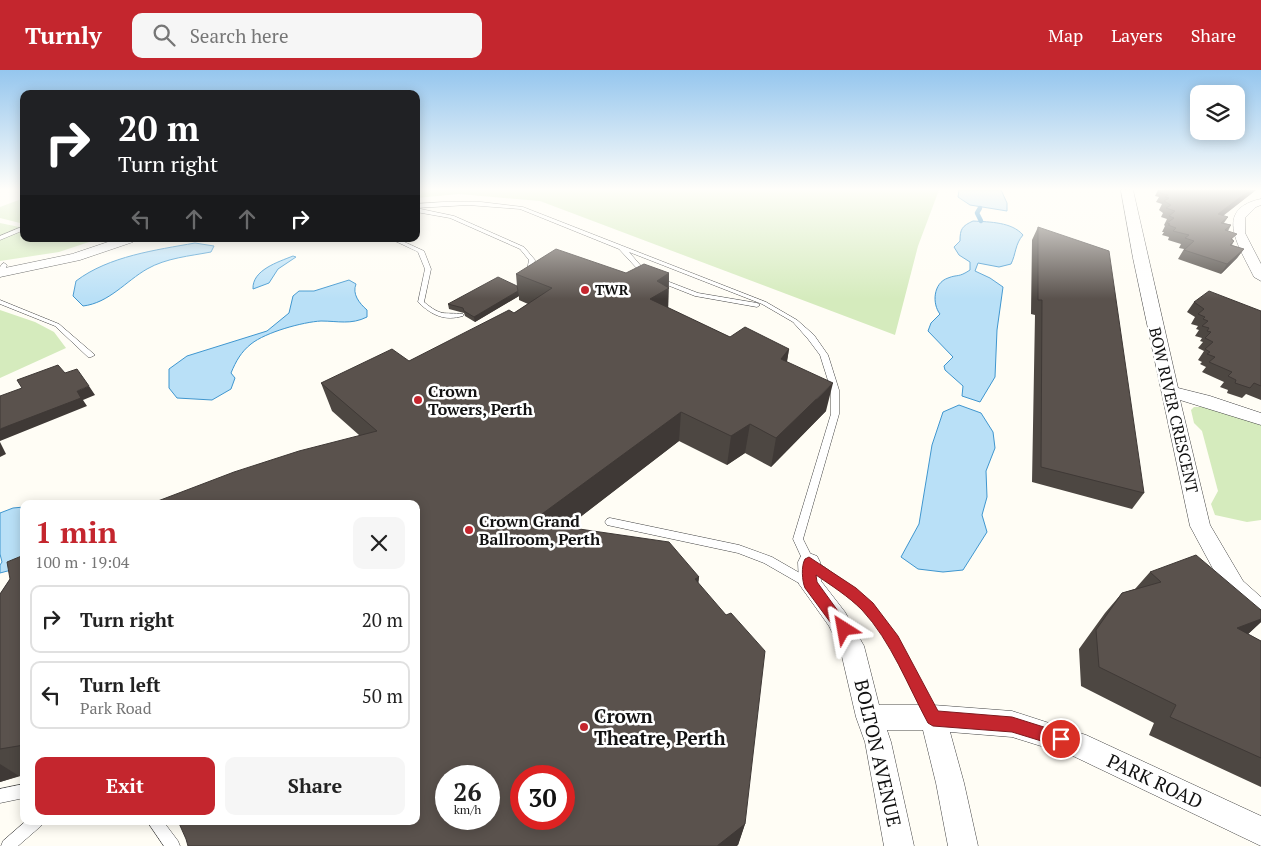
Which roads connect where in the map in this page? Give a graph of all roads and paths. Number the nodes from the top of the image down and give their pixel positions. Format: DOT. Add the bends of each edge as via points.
graph roads {
  1 [pos="473,226"];
  2 [pos="568,226"];
  3 [pos="1135,226"];
  4 [pos="1239,226"];
  5 [pos="20,230"];
  6 [pos="0,238"];
  7 [pos="101,242"];
  8 [pos="120,242"];
  9 [pos="401,242"];
  10 [pos="620,246"];
  11 [pos="1,271"];
  12 [pos="1261,277"];
  13 [pos="525,280"];
  14 [pos="0,302"];
  15 [pos="772,308"];
  16 [pos="461,315"];
  17 [pos="91,356"];
  18 [pos="1170,392"];
  19 [pos="1261,419"];
  20 [pos="610,522"];
  21 [pos="810,573"];
  22 [pos="1261,611"];
  23 [pos="869,717"];
  24 [pos="933,718"];
  25 [pos="20,792"];
  26 [pos="0,796"];
  27 [pos="32,825"];
  28 [pos="157,825"];
  29 [pos="1261,831"];
  30 [pos="8,846"];
  31 [pos="173,846"];
  32 [pos="899,846"];
  33 [pos="963,846"];
  1 -- 13 [label="lane" via="522,248 532,260"];
  2 -- 10 [label="lane"];
  3 -- 18 [label="street, BOW RIVER CRESCENT"];
  4 -- 12 [label="street" via="1239,233"];
  5 -- 6 [label="lane"];
  7 -- 11 [label="street"];
  8 -- 11 [label="street" via="75,257"];
  9 -- 16 [label="lane" via="421,251 428,269 421,302 434,315"];
  10 -- 15 [label="lane"];
  10 -- 15 [label="lane" via="643,273 696,295"];
  14 -- 17 [label="lane" via="57,325"];
  15 -- 21 [label="lane" via="795,321 811,337 824,354 836,390 835,414 798,539"];
  18 -- 19 [label="street"];
  18 -- 22 [label="street, BOW RIVER CRESCENT" via="1200,526 1235,588"];
  20 -- 21 [label="lane, BOLTON AVENUE" via="739,549"];
  21 -- 23 [label="street, BOLTON AVENUE" via="852,646"];
  21 -- 24 [label="lane" via="852,592 868,608 892,641"];
  23 -- 24 [label="street, PARK ROAD"];
  23 -- 32 [label="street, BOLTON AVENUE" via="878,742"];
  24 -- 29 [label="street, PARK ROAD" via="1012,724 1077,744"];
  24 -- 33 [label="street"];
  25 -- 26 [label="lane"];
  27 -- 30 [label="lane"];
  28 -- 31 [label="lane"];
}
